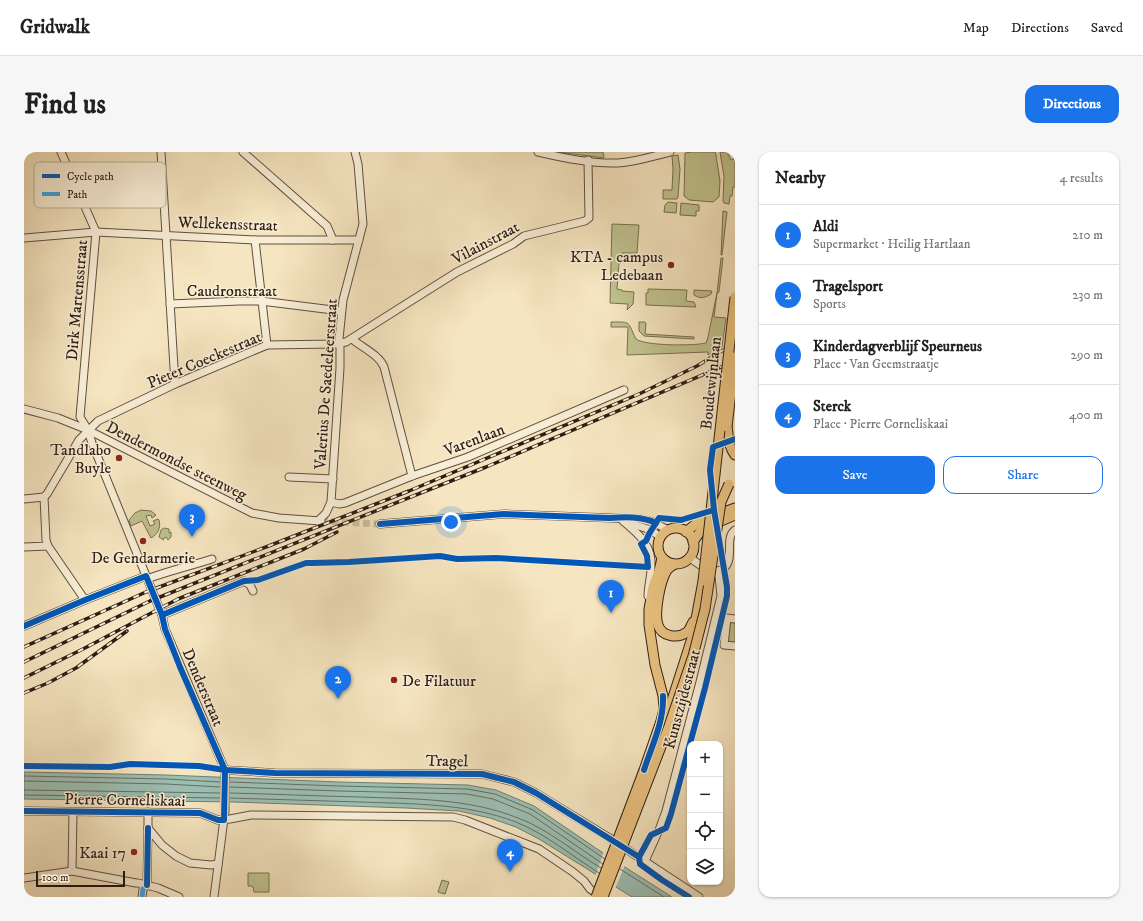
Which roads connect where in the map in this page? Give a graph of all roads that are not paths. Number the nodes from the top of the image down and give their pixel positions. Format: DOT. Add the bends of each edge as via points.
graph roads {
  1 [pos="61,152"];
  2 [pos="161,152"];
  3 [pos="243,152"];
  4 [pos="355,152"];
  5 [pos="538,152"];
  6 [pos="670,152"];
  7 [pos="588,160"];
  8 [pos="65,162"];
  9 [pos="162,162"];
  10 [pos="86,208"];
  11 [pos="164,208"];
  12 [pos="96,232"];
  13 [pos="166,235"];
  14 [pos="24,238"];
  15 [pos="255,240"];
  16 [pos="333,240"];
  17 [pos="359,240"];
  18 [pos="735,297"];
  19 [pos="261,302"];
  20 [pos="170,304"];
  21 [pos="342,311"];
  22 [pos="352,339"];
  23 [pos="340,343"];
  24 [pos="267,345"];
  25 [pos="735,357"];
  26 [pos="175,384"];
  27 [pos="624,390"];
  28 [pos="24,409"];
  29 [pos="727,428"];
  30 [pos="88,430"];
  31 [pos="735,455"];
  32 [pos="412,476"];
  33 [pos="289,477"];
  34 [pos="333,479"];
  35 [pos="732,481"];
  36 [pos="44,497"];
  37 [pos="24,499"];
  38 [pos="331,502"];
  39 [pos="735,508"];
  40 [pos="735,515"];
  41 [pos="609,518"];
  42 [pos="320,521"];
  43 [pos="623,521"];
  44 [pos="380,524"];
  45 [pos="668,530"];
  46 [pos="735,530"];
  47 [pos="716,531"];
  48 [pos="686,532"];
  49 [pos="660,537"];
  50 [pos="693,542"];
  51 [pos="48,546"];
  52 [pos="24,547"];
  53 [pos="662,558"];
  54 [pos="690,558"];
  55 [pos="212,559"];
  56 [pos="674,564"];
  57 [pos="715,571"];
  58 [pos="146,578"];
  59 [pos="253,591"];
  60 [pos="85,600"];
  61 [pos="649,609"];
  62 [pos="162,615"];
  63 [pos="696,616"];
  64 [pos="735,619"];
  65 [pos="24,626"];
  66 [pos="735,646"];
  67 [pos="648,771"];
  68 [pos="225,774"];
  69 [pos="24,811"];
  70 [pos="73,812"];
  71 [pos="148,812"];
  72 [pos="224,820"];
  73 [pos="148,828"];
  74 [pos="645,861"];
  75 [pos="218,864"];
  76 [pos="72,871"];
  77 [pos="24,878"];
  78 [pos="147,885"];
  79 [pos="142,897"];
  80 [pos="179,897"];
  81 [pos="214,897"];
  82 [pos="596,897"];
  83 [pos="602,897"];
  84 [pos="699,897"];
  1 -- 8 [label="street, Dirk Martensstraat"];
  2 -- 9 [label="street"];
  3 -- 16 [label="street" via="327,226"];
  4 -- 17 [label="street, Valerius De Saedeleerstraat" via="364,224"];
  5 -- 7 [label="street"];
  6 -- 7 [label="street" via="619,163"];
  7 -- 22 [label="street, Vilainstraat" via="589,218 524,236 457,272"];
  10 -- 12 [label="street, Dirk Martensstraat"];
  11 -- 13 [label="street"];
  12 -- 13 [label="street, Wellekensstraat"];
  12 -- 14 [label="street, Wellekensstraat"];
  12 -- 30 [label="street, Dirk Martensstraat" via="80,417"];
  13 -- 15 [label="street, Wellekensstraat"];
  13 -- 20 [label="street"];
  15 -- 16 [label="street, Wellekensstraat"];
  15 -- 19 [label="street"];
  16 -- 17 [label="street, Wellekensstraat"];
  17 -- 21 [label="street, Valerius De Saedeleerstraat"];
  18 -- 63 [label="main road, Boudewijnlaan, bridge" via="708,545"];
  19 -- 20 [label="street, Caudronstraat"];
  19 -- 21 [label="street, Caudronstraat"];
  19 -- 24 [label="street"];
  20 -- 26 [label="street"];
  21 -- 23 [label="street, Valerius De Saedeleerstraat"];
  22 -- 23 [label="street, Pieter Coeckestraat"];
  22 -- 32 [label="street" via="382,362"];
  23 -- 24 [label="street, Pieter Coeckestraat"];
  23 -- 34 [label="street, Valerius De Saedeleerstraat"];
  24 -- 26 [label="street, Pieter Coeckestraat"];
  25 -- 29 [label="main road, Boudewijnlaan, bridge"];
  26 -- 30 [label="street, Pieter Coeckestraat" via="98,421"];
  27 -- 32 [label="street, Varenlaan" via="468,457"];
  28 -- 30 [label="street, Dendermondse steenweg" via="58,418"];
  29 -- 31 [label="main road, Boudewijnlaan" via="728,442"];
  29 -- 47 [label="main road, Boudewijnlaan, bridge" via="718,491"];
  30 -- 36 [label="street, Pieter Coeckestraat" via="79,440"];
  30 -- 42 [label="street, Dendermondse steenweg" via="252,513"];
  30 -- 58 [label="street, Denderstraat"];
  32 -- 38 [label="street, Varenlaan" via="345,503"];
  33 -- 34 [label="street"];
  34 -- 38 [label="street, Valerius De Saedeleerstraat"];
  35 -- 47 [label="main road, Boudewijnlaan, bridge" via="721,502"];
  36 -- 37 [label="street"];
  36 -- 51 [label="street"];
  38 -- 42 [label="street, Valerius De Saedeleerstraat"];
  39 -- 48 [label="main road" via="698,522"];
  40 -- 50 [label="main road" via="702,528"];
  41 -- 43 [label="street"];
  41 -- 44 [label="street" via="504,514"];
  41 -- 45 [label="street" via="650,520"];
  43 -- 49 [label="street" via="651,530"];
  43 -- 61 [label="street" via="637,532 649,550"];
  45 -- 48 [label="main road" via="677,528"];
  45 -- 49 [label="main road"];
  46 -- 57 [label="street" via="730,535 727,564"];
  47 -- 67 [label="main road, Boudewijnlaan, bridge" via="707,596 696,643 678,700"];
  48 -- 50 [label="main road"];
  49 -- 53 [label="main road" via="658,550"];
  50 -- 54 [label="main road"];
  51 -- 52 [label="street"];
  51 -- 60 [label="street"];
  53 -- 56 [label="main road"];
  53 -- 61 [label="main road"];
  54 -- 56 [label="main road"];
  54 -- 57 [label="street"];
  55 -- 58 [label="street"];
  56 -- 63 [label="main road, Boudewijnlaan" via="668,569 660,587 657,620 661,631 667,635 682,635 688,631"];
  57 -- 74 [label="street, Kunstzijdestraat" via="719,576 721,596 711,639 666,811"];
  58 -- 60 [label="street"];
  58 -- 62 [label="street, Denderstraat"];
  59 -- 62 [label="street" via="244,581"];
  60 -- 65 [label="street"];
  61 -- 67 [label="main road" via="651,642 664,709 649,755"];
  62 -- 68 [label="street, Denderstraat" via="165,630"];
  63 -- 67 [label="main road, Boudewijnlaan" via="690,648"];
  64 -- 66 [label="street" via="727,618 724,645"];
  67 -- 82 [label="main road, bridge"];
  67 -- 83 [label="main road, bridge"];
  68 -- 72 [label="street, Denderstraat"];
  68 -- 74 [label="street, Tragel" via="482,774 500,777 536,793"];
  69 -- 70 [label="street, Pierre Corneliskaai"];
  70 -- 71 [label="street, Pierre Corneliskaai"];
  70 -- 76 [label="street"];
  71 -- 72 [label="street, Pierre Corneliskaai" via="200,813"];
  71 -- 73 [label="street"];
  72 -- 75 [label="street, Denderstraat"];
  72 -- 83 [label="street, Pierre Corneliskaai" via="251,815 453,817 539,849 573,872"];
  73 -- 75 [label="street" via="168,850 181,859 193,863"];
  73 -- 78 [label="street"];
  74 -- 84 [label="street, Tragel"];
  75 -- 81 [label="street, Denderstraat"];
  76 -- 77 [label="street"];
  76 -- 78 [label="street"];
  78 -- 79 [label="street" via="143,889"];
  78 -- 80 [label="street"];
}
